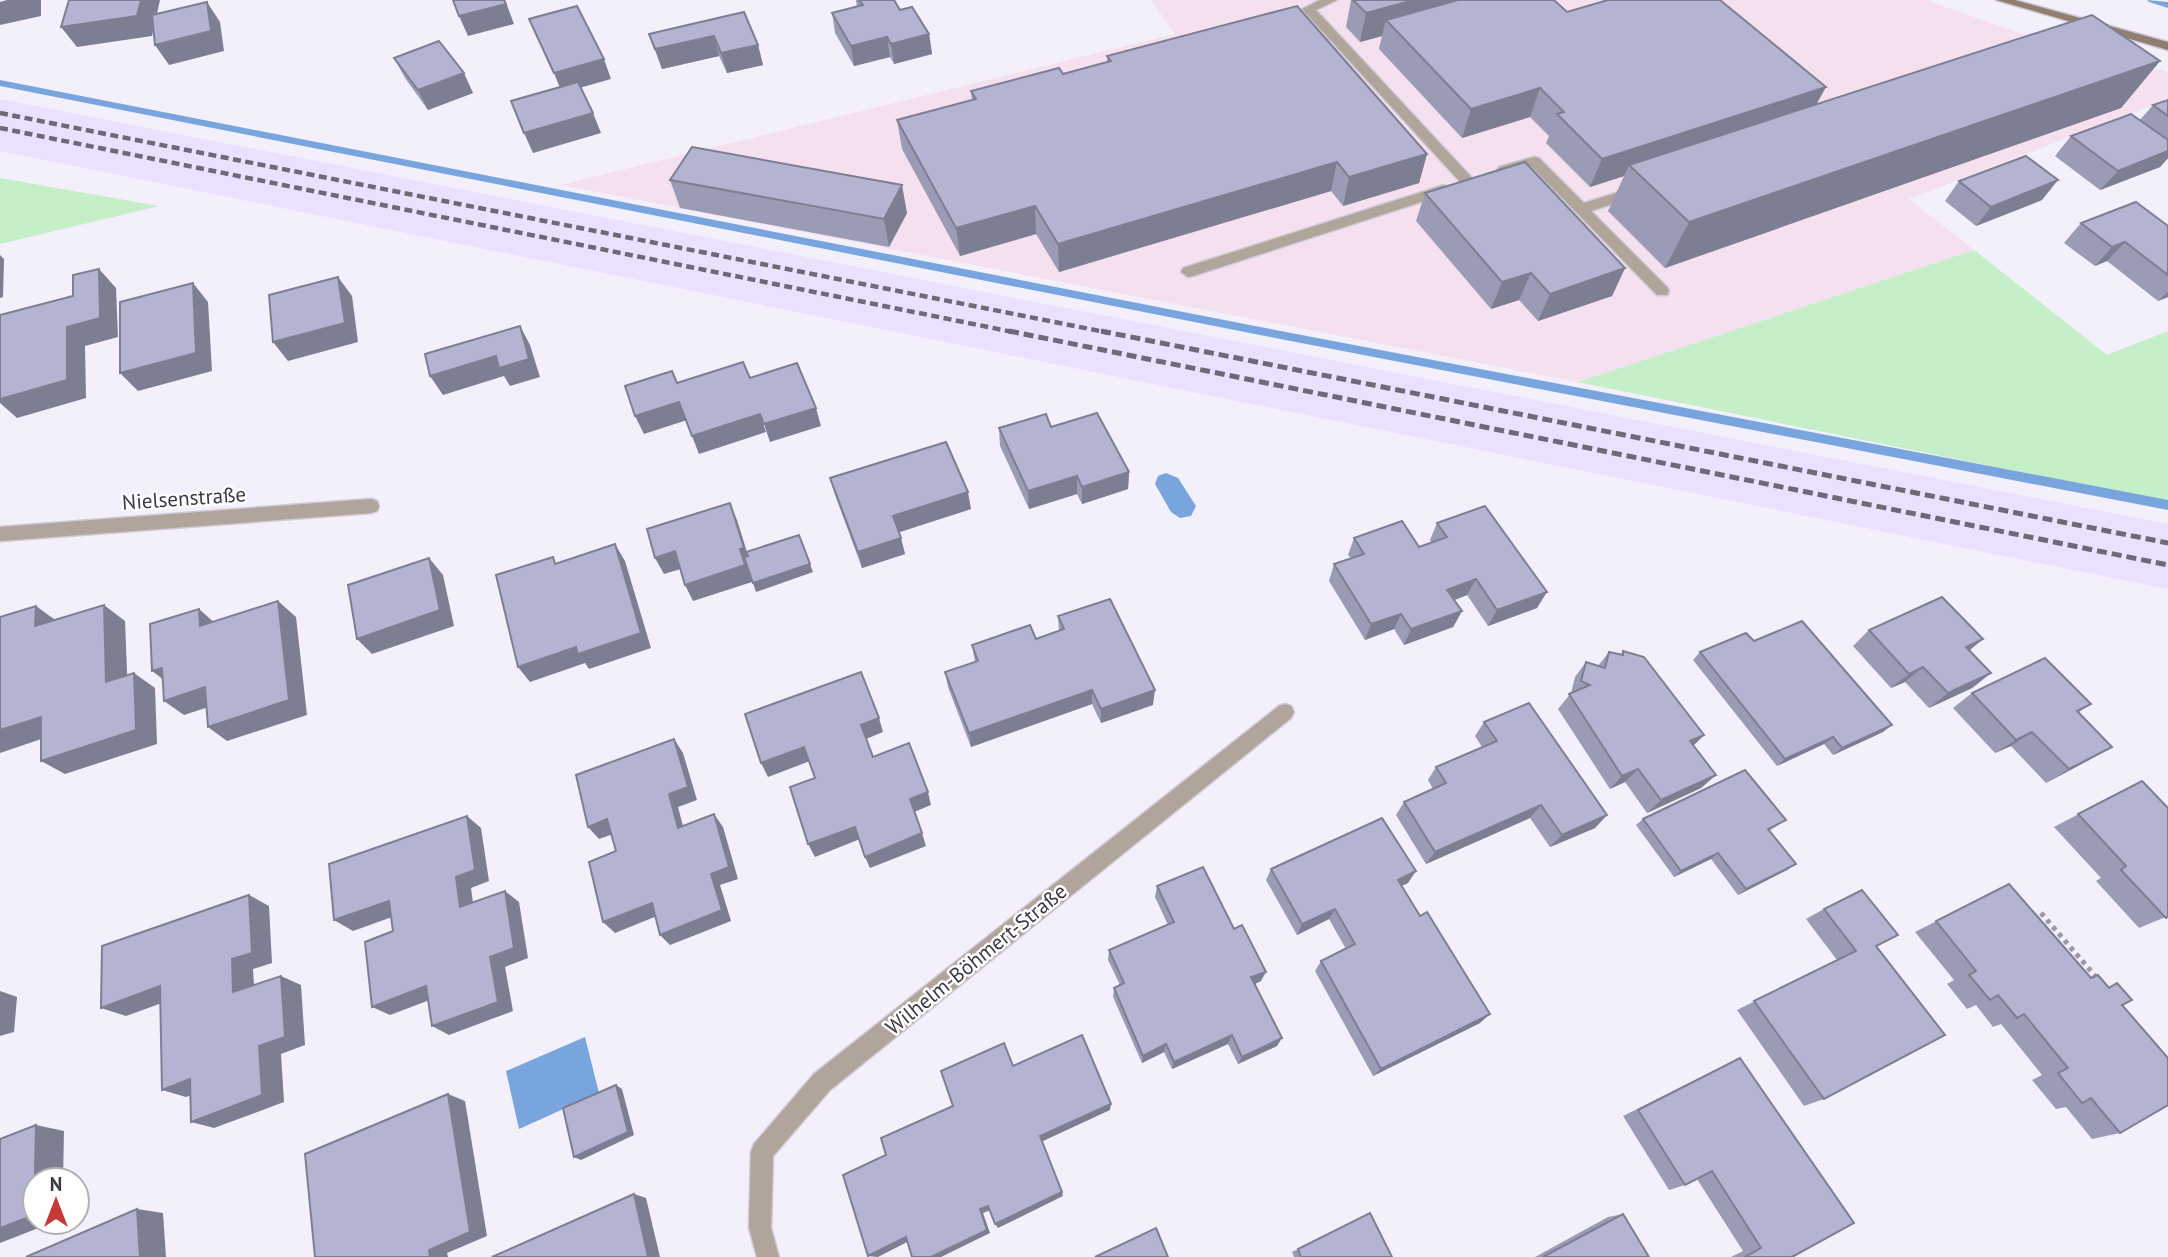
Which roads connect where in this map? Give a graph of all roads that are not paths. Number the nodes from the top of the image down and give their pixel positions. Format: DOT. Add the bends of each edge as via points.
graph roads {
  1 [pos="1331,0"];
  2 [pos="2002,0"];
  3 [pos="2087,26"];
  4 [pos="2065,36"];
  5 [pos="2168,46"];
  6 [pos="1481,178"];
  7 [pos="1648,187"];
  8 [pos="1582,209"];
  9 [pos="1188,272"];
  10 [pos="1662,291"];
  11 [pos="371,506"];
  12 [pos="0,534"];
  13 [pos="1284,712"];
  14 [pos="768,1257"];
  1 -- 6 [label="street" via="1308,9"];
  2 -- 3 [label="main road"];
  3 -- 4 [label="street"];
  3 -- 5 [label="main road"];
  6 -- 8 [label="street" via="1534,161"];
  6 -- 9 [label="street"];
  7 -- 8 [label="street"];
  8 -- 10 [label="street"];
  11 -- 12 [label="street, Nielsenstraße"];
  13 -- 14 [label="street, Wilhelm-Böhmert-Straße" via="822,1083 762,1153 760,1228"];
}
